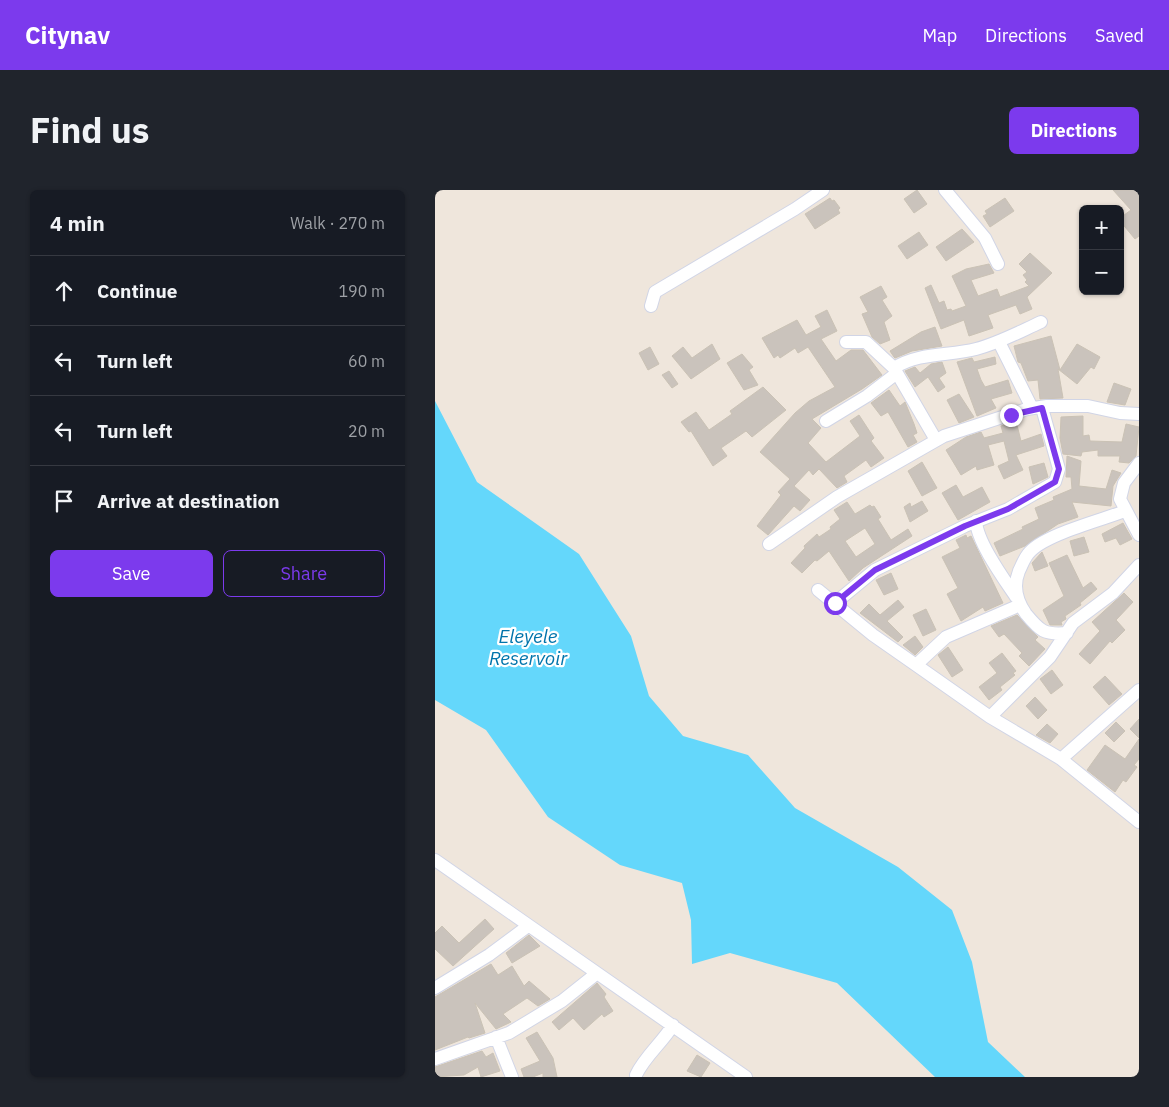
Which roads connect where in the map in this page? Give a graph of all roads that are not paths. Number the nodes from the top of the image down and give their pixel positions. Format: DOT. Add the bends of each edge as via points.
graph roads {
  1 [pos="823,190"];
  2 [pos="945,190"];
  3 [pos="998,264"];
  4 [pos="651,306"];
  5 [pos="1041,322"];
  6 [pos="846,342"];
  7 [pos="999,342"];
  8 [pos="896,370"];
  9 [pos="1037,408"];
  10 [pos="1139,414"];
  11 [pos="826,421"];
  12 [pos="936,440"];
  13 [pos="1139,463"];
  14 [pos="1125,511"];
  15 [pos="976,521"];
  16 [pos="1139,535"];
  17 [pos="769,544"];
  18 [pos="1139,565"];
  19 [pos="818,590"];
  20 [pos="1019,602"];
  21 [pos="835,603"];
  22 [pos="1067,633"];
  23 [pos="916,665"];
  24 [pos="1139,690"];
  25 [pos="990,717"];
  26 [pos="1061,758"];
  27 [pos="1139,822"];
  28 [pos="435,860"];
  29 [pos="528,926"];
  30 [pos="596,974"];
  31 [pos="435,988"];
  32 [pos="673,1025"];
  33 [pos="496,1037"];
  34 [pos="435,1059"];
  35 [pos="636,1075"];
  36 [pos="512,1077"];
  37 [pos="746,1077"];
  1 -- 4 [label="street" via="655,292"];
  2 -- 3 [label="street" via="985,238"];
  5 -- 7 [label="street"];
  6 -- 8 [label="street" via="866,342"];
  7 -- 8 [label="street" via="909,359"];
  7 -- 9 [label="street"];
  8 -- 11 [label="street" via="867,396"];
  8 -- 12 [label="street"];
  9 -- 10 [label="street" via="1088,406"];
  9 -- 12 [label="street"];
  9 -- 15 [label="street" via="1059,469 1055,482 1008,509"];
  12 -- 17 [label="street" via="837,497"];
  13 -- 14 [label="street" via="1121,492"];
  14 -- 16 [label="street"];
  14 -- 20 [label="street" via="1059,534 1036,546 1028,553 1016,579"];
  15 -- 20 [label="street" via="989,552"];
  15 -- 21 [label="street" via="875,570"];
  18 -- 22 [label="street" via="1113,593 1073,623"];
  19 -- 21 [label="street"];
  20 -- 22 [label="street" via="1036,626 1047,634"];
  20 -- 23 [label="street" via="946,637"];
  21 -- 23 [label="street"];
  22 -- 25 [label="street" via="1034,675"];
  23 -- 25 [label="street"];
  24 -- 26 [label="street"];
  25 -- 26 [label="street"];
  26 -- 27 [label="street"];
  28 -- 29 [label="street"];
  29 -- 30 [label="street"];
  29 -- 31 [label="street"];
  30 -- 32 [label="street"];
  30 -- 33 [label="street" via="562,1001 509,1033"];
  32 -- 35 [label="street" via="663,1041 645,1058"];
  32 -- 37 [label="street"];
  33 -- 34 [label="street"];
  33 -- 36 [label="street"];
}
